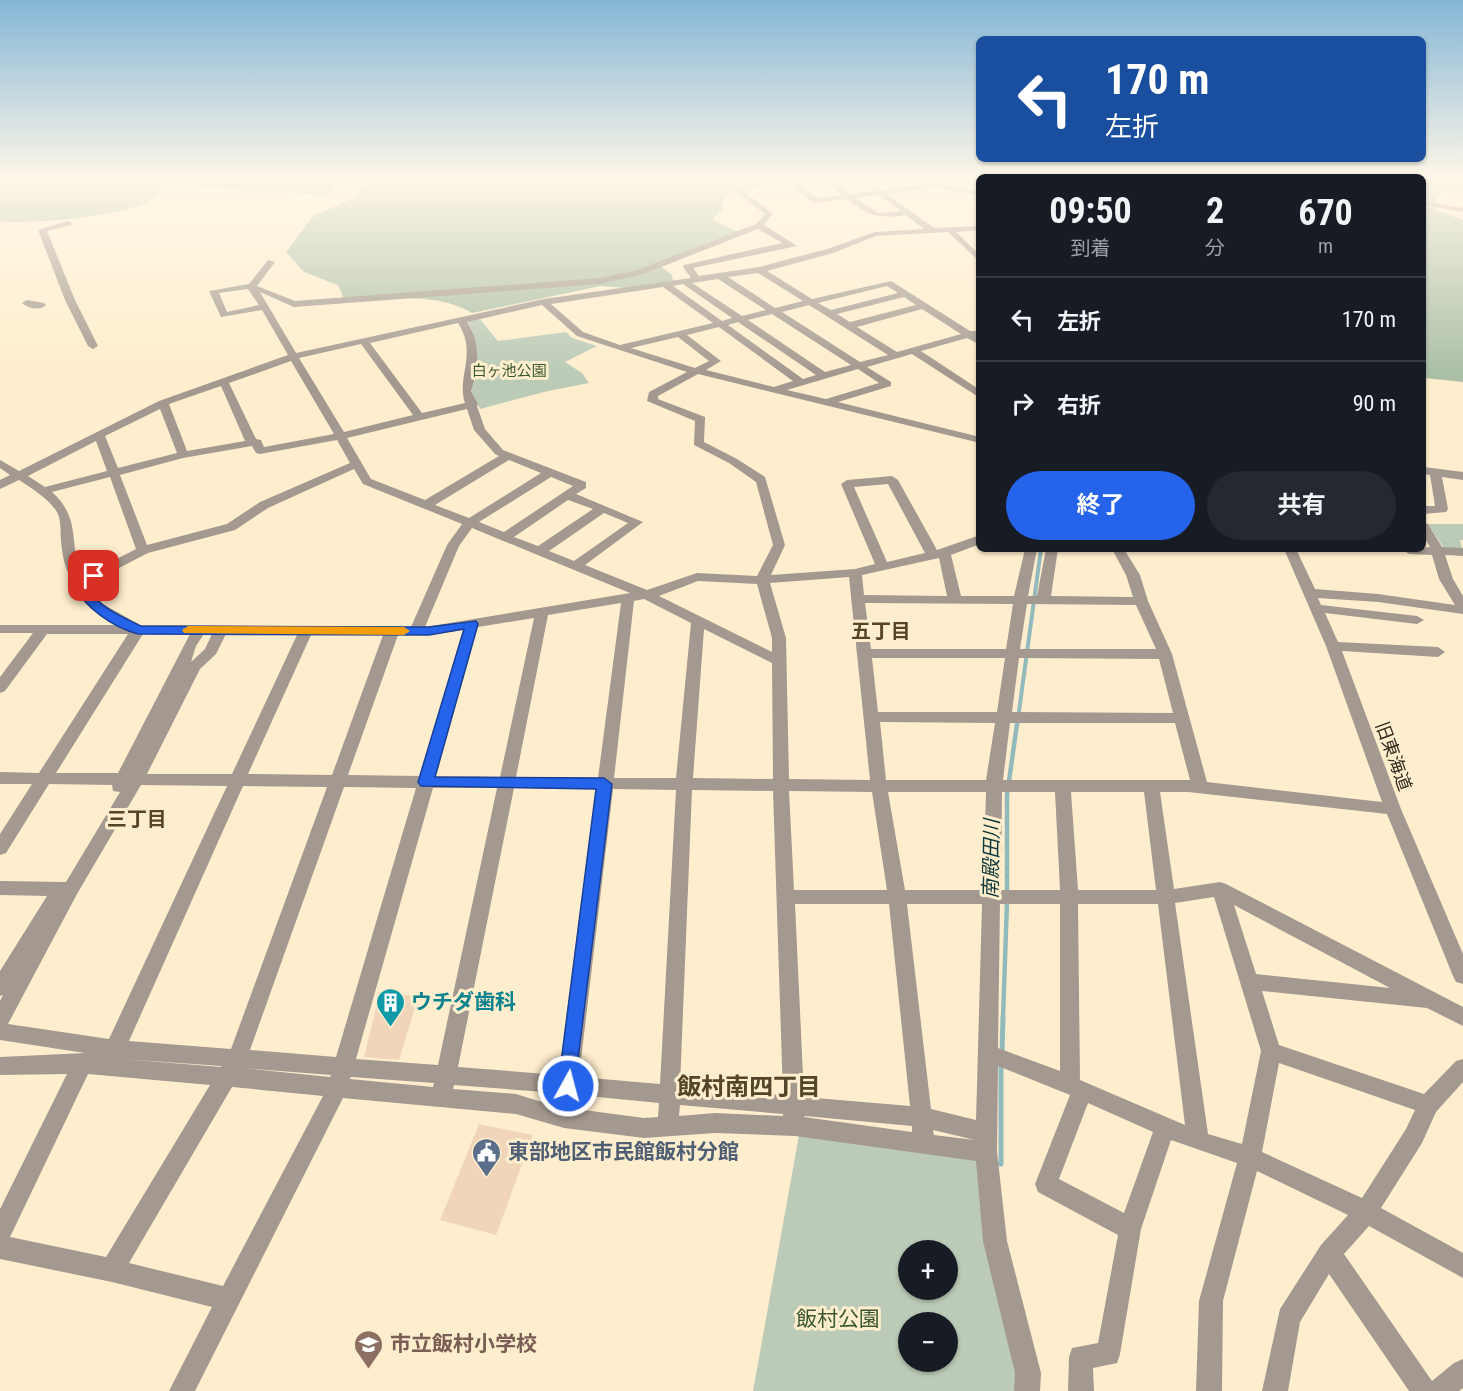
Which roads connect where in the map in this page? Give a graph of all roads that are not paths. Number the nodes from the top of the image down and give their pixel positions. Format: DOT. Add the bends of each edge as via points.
graph roads {
  1 [pos="48,244"];
  2 [pos="713,244"];
  3 [pos="789,244"];
  4 [pos="847,244"];
  5 [pos="964,244"];
  6 [pos="976,255"];
  7 [pos="810,257"];
  8 [pos="271,262"];
  9 [pos="760,270"];
  10 [pos="640,272"];
  11 [pos="720,276"];
  12 [pos="697,279"];
  13 [pos="684,281"];
  14 [pos="661,284"];
  15 [pos="252,287"];
  16 [pos="905,294"];
  17 [pos="544,302"];
  18 [pos="808,302"];
  19 [pos="27,303"];
  20 [pos="41,305"];
  21 [pos="923,306"];
  22 [pos="264,307"];
  23 [pos="775,311"];
  24 [pos="828,314"];
  25 [pos="461,320"];
  26 [pos="740,320"];
  27 [pos="720,325"];
  28 [pos="848,326"];
  29 [pos="976,333"];
  30 [pos="680,334"];
  31 [pos="967,335"];
  32 [pos="363,340"];
  33 [pos="976,340"];
  34 [pos="93,346"];
  35 [pos="620,348"];
  36 [pos="914,351"];
  37 [pos="294,356"];
  38 [pos="897,356"];
  39 [pos="861,366"];
  40 [pos="699,371"];
  41 [pos="824,376"];
  42 [pos="223,380"];
  43 [pos="802,382"];
  44 [pos="776,390"];
  45 [pos="976,392"];
  46 [pos="826,402"];
  47 [pos="163,403"];
  48 [pos="473,404"];
  49 [pos="420,417"];
  50 [pos="99,434"];
  51 [pos="340,436"];
  52 [pos="976,439"];
  53 [pos="252,443"];
  54 [pos="183,455"];
  55 [pos="508,456"];
  56 [pos="0,464"];
  57 [pos="357,464"];
  58 [pos="1429,472"];
  59 [pos="549,473"];
  60 [pos="114,474"];
  61 [pos="18,476"];
  62 [pos="1463,476"];
  63 [pos="0,485"];
  64 [pos="42,490"];
  65 [pos="567,495"];
  66 [pos="426,505"];
  67 [pos="602,509"];
  68 [pos="1426,510"];
  69 [pos="470,523"];
  70 [pos="1426,530"];
  71 [pos="505,537"];
  72 [pos="976,540"];
  73 [pos="1426,549"];
  74 [pos="1437,549"];
  75 [pos="143,550"];
  76 [pos="540,551"];
  77 [pos="1031,552"];
  78 [pos="1051,552"];
  79 [pos="1120,552"];
  80 [pos="1291,552"];
  81 [pos="1463,552"];
  82 [pos="939,554"];
  83 [pos="576,566"];
  84 [pos="883,567"];
  85 [pos="855,573"];
  86 [pos="762,580"];
  87 [pos="78,584"];
  88 [pos="1310,593"];
  89 [pos="646,595"];
  90 [pos="628,598"];
  91 [pos="858,599"];
  92 [pos="955,599"];
  93 [pos="1032,601"];
  94 [pos="1141,601"];
  95 [pos="1316,608"];
  96 [pos="1463,608"];
  97 [pos="542,612"];
  98 [pos="698,620"];
  99 [pos="1417,620"];
  100 [pos="472,624"];
  101 [pos="0,628"];
  102 [pos="43,629"];
  103 [pos="138,630"];
  104 [pos="200,630"];
  105 [pos="221,630"];
  106 [pos="306,630"];
  107 [pos="392,631"];
  108 [pos="416,631"];
  109 [pos="1333,646"];
  110 [pos="1438,652"];
  111 [pos="864,653"];
  112 [pos="1022,654"];
  113 [pos="1165,654"];
  114 [pos="779,661"];
  115 [pos="0,688"];
  116 [pos="872,717"];
  117 [pos="1012,718"];
  118 [pos="1182,718"];
  119 [pos="0,778"];
  120 [pos="43,779"];
  121 [pos="130,779"];
  122 [pos="237,780"];
  123 [pos="338,781"];
  124 [pos="426,782"];
  125 [pos="506,783"];
  126 [pos="604,784"];
  127 [pos="684,784"];
  128 [pos="781,785"];
  129 [pos="1003,785"];
  130 [pos="879,786"];
  131 [pos="1151,786"];
  132 [pos="1063,787"];
  133 [pos="1200,787"];
  134 [pos="1393,808"];
  135 [pos="0,848"];
  136 [pos="0,888"];
  137 [pos="66,889"];
  138 [pos="1220,889"];
  139 [pos="897,895"];
  140 [pos="785,897"];
  141 [pos="1069,897"];
  142 [pos="1166,897"];
  143 [pos="1002,898"];
  144 [pos="1463,976"];
  145 [pos="1248,981"];
  146 [pos="0,988"];
  147 [pos="1434,1001"];
  148 [pos="1463,1017"];
  149 [pos="0,1020"];
  150 [pos="0,1031"];
  151 [pos="115,1050"];
  152 [pos="1271,1051"];
  153 [pos="998,1056"];
  154 [pos="82,1064"];
  155 [pos="0,1066"];
  156 [pos="342,1067"];
  157 [pos="232,1068"];
  158 [pos="1463,1068"];
  159 [pos="446,1075"];
  160 [pos="568,1086"];
  161 [pos="1076,1087"];
  162 [pos="337,1089"];
  163 [pos="669,1094"];
  164 [pos="441,1098"];
  165 [pos="1428,1105"];
  166 [pos="794,1116"];
  167 [pos="922,1117"];
  168 [pos="564,1118"];
  169 [pos="668,1126"];
  170 [pos="1165,1126"];
  171 [pos="1198,1141"];
  172 [pos="924,1142"];
  173 [pos="986,1142"];
  174 [pos="1250,1157"];
  175 [pos="1366,1212"];
  176 [pos="1130,1229"];
  177 [pos="0,1233"];
  178 [pos="0,1246"];
  179 [pos="1329,1253"];
  180 [pos="1463,1266"];
  181 [pos="112,1270"];
  182 [pos="230,1300"];
  183 [pos="1463,1372"];
  184 [pos="182,1391"];
  185 [pos="1028,1391"];
  186 [pos="1081,1391"];
  187 [pos="1209,1391"];
  188 [pos="1275,1391"];
  189 [pos="1424,1391"];
  190 [pos="1439,1391"];
  1 -- 34 [label="street"];
  2 -- 10 [label="street"];
  3 -- 7 [label="street"];
  3 -- 12 [label="street" via="687,267"];
  4 -- 7 [label="street"];
  5 -- 6 [label="street"];
  7 -- 9 [label="street"];
  8 -- 15 [label="street"];
  9 -- 11 [label="street"];
  9 -- 18 [label="street"];
  10 -- 14 [label="street"];
  10 -- 15 [label="street" via="590,282 294,304 260,287"];
  11 -- 12 [label="street"];
  11 -- 23 [label="street"];
  12 -- 13 [label="street"];
  13 -- 14 [label="street"];
  13 -- 26 [label="street"];
  14 -- 17 [label="street"];
  14 -- 27 [label="street"];
  15 -- 22 [label="street"];
  15 -- 22 [label="street" via="214,291 224,315"];
  16 -- 18 [label="street" via="888,283"];
  16 -- 21 [label="street"];
  16 -- 24 [label="street"];
  17 -- 25 [label="street"];
  17 -- 35 [label="street" via="580,334"];
  18 -- 23 [label="street"];
  18 -- 24 [label="street"];
  19 -- 20 [label="street"];
  21 -- 28 [label="street"];
  21 -- 31 [label="street"];
  22 -- 37 [label="street"];
  23 -- 26 [label="street"];
  23 -- 39 [label="street"];
  24 -- 28 [label="street"];
  25 -- 32 [label="street"];
  25 -- 48 [label="street" via="470,338 472,376 466,391"];
  26 -- 27 [label="street"];
  26 -- 41 [label="street"];
  27 -- 30 [label="street"];
  27 -- 43 [label="street"];
  28 -- 38 [label="street"];
  29 -- 31 [label="street"];
  30 -- 35 [label="street"];
  30 -- 40 [label="street" via="716,362"];
  31 -- 33 [label="street"];
  31 -- 36 [label="street"];
  32 -- 37 [label="street"];
  32 -- 49 [label="street"];
  35 -- 40 [label="street"];
  36 -- 38 [label="street"];
  36 -- 45 [label="street"];
  37 -- 42 [label="street"];
  37 -- 51 [label="street"];
  38 -- 39 [label="street"];
  39 -- 41 [label="street"];
  39 -- 46 [label="street" via="887,384"];
  40 -- 44 [label="street"];
  40 -- 86 [label="street" via="652,394 652,401 701,419 698,443 761,480 779,545"];
  41 -- 43 [label="street"];
  42 -- 47 [label="street"];
  42 -- 53 [label="street"];
  43 -- 44 [label="street"];
  44 -- 46 [label="street"];
  46 -- 52 [label="street"];
  47 -- 50 [label="street"];
  47 -- 54 [label="street"];
  48 -- 49 [label="street"];
  48 -- 55 [label="street" via="480,430 499,452"];
  49 -- 51 [label="street"];
  50 -- 60 [label="street"];
  50 -- 61 [label="street"];
  51 -- 53 [label="street" via="260,451 257,442"];
  51 -- 57 [label="street"];
  53 -- 54 [label="street"];
  54 -- 60 [label="street"];
  55 -- 59 [label="street"];
  55 -- 66 [label="street"];
  56 -- 61 [label="street"];
  57 -- 66 [label="street" via="367,481"];
  57 -- 75 [label="street" via="264,505 231,527"];
  58 -- 62 [label="street"];
  58 -- 68 [label="street" via="1442,509"];
  59 -- 65 [label="street" via="582,485"];
  59 -- 69 [label="street"];
  60 -- 64 [label="street"];
  60 -- 75 [label="street"];
  61 -- 63 [label="street"];
  61 -- 64 [label="street"];
  64 -- 87 [label="street" via="61,507 67,521 67,545"];
  65 -- 67 [label="street"];
  65 -- 71 [label="street"];
  66 -- 69 [label="street"];
  67 -- 76 [label="street"];
  67 -- 83 [label="street" via="637,522"];
  69 -- 71 [label="street"];
  69 -- 108 [label="street" via="453,545"];
  70 -- 74 [label="street"];
  71 -- 76 [label="street"];
  72 -- 82 [label="street"];
  73 -- 74 [label="street"];
  74 -- 81 [label="street"];
  74 -- 96 [label="street" via="1446,579"];
  75 -- 87 [label="street"];
  76 -- 83 [label="street"];
  77 -- 93 [label="street"];
  78 -- 93 [label="street"];
  79 -- 94 [label="street" via="1133,575"];
  80 -- 88 [label="street, 旧東海道"];
  82 -- 84 [label="street"];
  82 -- 84 [label="street" via="892,480 847,484"];
  82 -- 92 [label="street"];
  83 -- 89 [label="street"];
  84 -- 85 [label="street"];
  85 -- 86 [label="street"];
  85 -- 91 [label="street"];
  86 -- 89 [label="street" via="697,578"];
  86 -- 114 [label="street" via="779,638"];
  87 -- 103 [label="street" via="86,598 106,614"];
  88 -- 95 [label="street, 旧東海道"];
  88 -- 96 [label="street"];
  89 -- 90 [label="street"];
  89 -- 98 [label="street"];
  90 -- 97 [label="street"];
  90 -- 126 [label="street"];
  91 -- 92 [label="street"];
  91 -- 111 [label="street"];
  92 -- 93 [label="street"];
  93 -- 94 [label="street"];
  93 -- 112 [label="street"];
  94 -- 113 [label="street"];
  95 -- 99 [label="street"];
  95 -- 109 [label="street, 旧東海道"];
  97 -- 100 [label="street"];
  97 -- 125 [label="street"];
  98 -- 114 [label="street"];
  98 -- 127 [label="street"];
  100 -- 108 [label="street"];
  100 -- 124 [label="street"];
  101 -- 102 [label="street"];
  102 -- 103 [label="street"];
  102 -- 115 [label="street"];
  103 -- 104 [label="street"];
  103 -- 120 [label="street"];
  104 -- 105 [label="street"];
  104 -- 121 [label="street" via="189,646"];
  105 -- 106 [label="street"];
  105 -- 121 [label="street" via="210,651 194,667"];
  106 -- 107 [label="street"];
  106 -- 122 [label="street"];
  107 -- 108 [label="street"];
  107 -- 123 [label="street"];
  109 -- 110 [label="street"];
  109 -- 134 [label="street, 旧東海道"];
  111 -- 112 [label="street"];
  111 -- 116 [label="street"];
  112 -- 113 [label="street"];
  112 -- 117 [label="street"];
  113 -- 118 [label="street"];
  114 -- 128 [label="street"];
  116 -- 117 [label="street"];
  116 -- 130 [label="street"];
  117 -- 118 [label="street"];
  117 -- 129 [label="street"];
  118 -- 133 [label="street"];
  119 -- 120 [label="street"];
  120 -- 121 [label="street"];
  120 -- 135 [label="street"];
  121 -- 122 [label="street"];
  121 -- 137 [label="street"];
  122 -- 123 [label="street"];
  122 -- 151 [label="street"];
  123 -- 124 [label="street"];
  123 -- 157 [label="street"];
  124 -- 125 [label="street"];
  124 -- 156 [label="street"];
  125 -- 126 [label="street"];
  125 -- 159 [label="street"];
  126 -- 127 [label="street"];
  126 -- 160 [label="street"];
  127 -- 128 [label="street"];
  127 -- 163 [label="street"];
  128 -- 130 [label="street"];
  128 -- 140 [label="street"];
  129 -- 130 [label="street"];
  129 -- 132 [label="street"];
  129 -- 143 [label="street"];
  130 -- 139 [label="street"];
  131 -- 132 [label="street"];
  131 -- 133 [label="street"];
  131 -- 142 [label="street"];
  132 -- 141 [label="street"];
  133 -- 134 [label="street"];
  134 -- 144 [label="street, 旧東海道"];
  136 -- 137 [label="street"];
  137 -- 146 [label="street"];
  137 -- 149 [label="street"];
  138 -- 142 [label="street"];
  138 -- 145 [label="street"];
  138 -- 147 [label="street"];
  139 -- 140 [label="street"];
  139 -- 143 [label="street"];
  139 -- 167 [label="street"];
  140 -- 166 [label="street"];
  141 -- 142 [label="street"];
  141 -- 143 [label="street"];
  141 -- 161 [label="street"];
  142 -- 171 [label="street"];
  143 -- 153 [label="street"];
  145 -- 147 [label="street"];
  145 -- 152 [label="street"];
  147 -- 148 [label="street"];
  150 -- 151 [label="street"];
  151 -- 154 [label="street"];
  151 -- 157 [label="street"];
  152 -- 165 [label="street"];
  152 -- 174 [label="street"];
  153 -- 161 [label="street"];
  153 -- 173 [label="street"];
  154 -- 155 [label="street"];
  154 -- 157 [label="street"];
  154 -- 177 [label="street"];
  156 -- 157 [label="street"];
  156 -- 159 [label="street"];
  156 -- 162 [label="street"];
  157 -- 162 [label="street"];
  157 -- 181 [label="street"];
  158 -- 165 [label="street"];
  159 -- 160 [label="street"];
  159 -- 164 [label="street"];
  160 -- 163 [label="street"];
  160 -- 168 [label="street"];
  161 -- 170 [label="street"];
  161 -- 176 [label="street" via="1046,1184"];
  162 -- 164 [label="street"];
  162 -- 182 [label="street"];
  163 -- 166 [label="street"];
  163 -- 169 [label="street"];
  164 -- 168 [label="street" via="516,1104"];
  165 -- 175 [label="street" via="1414,1136"];
  166 -- 167 [label="street"];
  166 -- 169 [label="street"];
  166 -- 172 [label="street"];
  167 -- 172 [label="street"];
  167 -- 173 [label="street"];
  168 -- 169 [label="street" via="644,1128"];
  170 -- 171 [label="street"];
  170 -- 176 [label="street"];
  171 -- 174 [label="street"];
  172 -- 173 [label="street"];
  173 -- 185 [label="street" via="995,1241 1028,1373"];
  174 -- 175 [label="street"];
  174 -- 187 [label="street" via="1211,1300"];
  175 -- 179 [label="street"];
  175 -- 180 [label="street"];
  176 -- 186 [label="street" via="1108,1354 1081,1357"];
  178 -- 181 [label="street"];
  179 -- 188 [label="street" via="1289,1318"];
  179 -- 189 [label="street"];
  181 -- 182 [label="street"];
  182 -- 184 [label="street"];
  183 -- 190 [label="street"];
}
